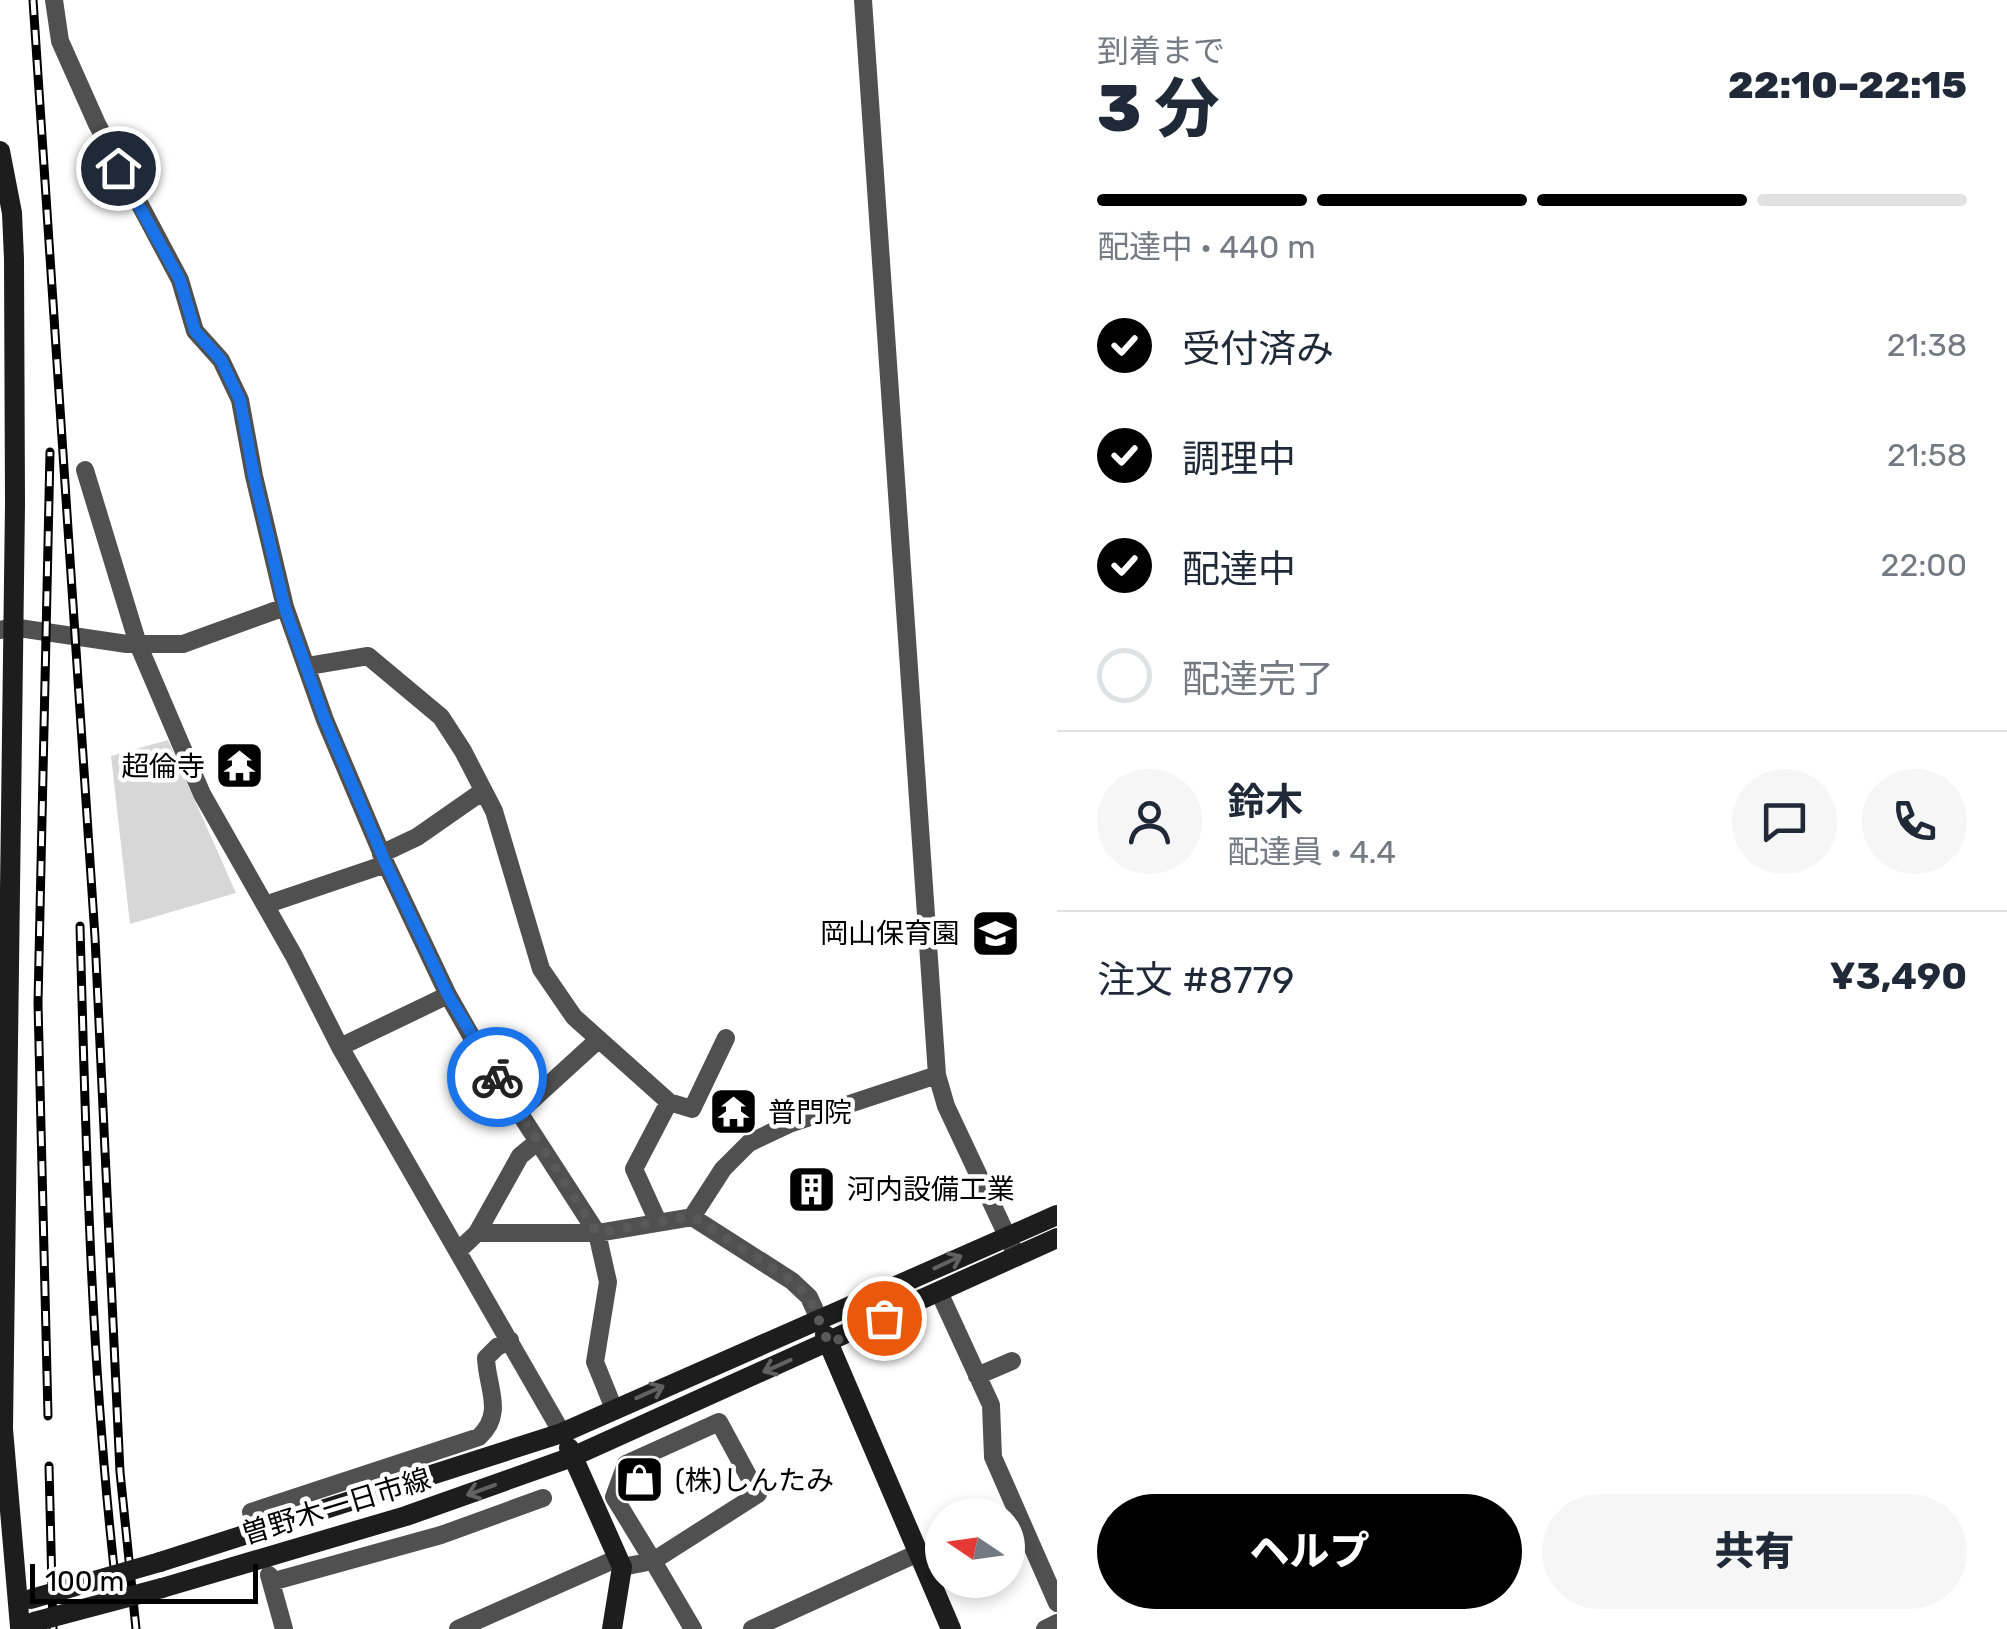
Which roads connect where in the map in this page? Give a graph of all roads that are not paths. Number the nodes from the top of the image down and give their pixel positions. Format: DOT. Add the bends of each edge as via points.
graph roads {
  1 [pos="54,0"];
  2 [pos="864,0"];
  3 [pos="0,151"];
  4 [pos="7,260"];
  5 [pos="85,470"];
  6 [pos="285,608"];
  7 [pos="6,628"];
  8 [pos="138,644"];
  9 [pos="308,666"];
  10 [pos="483,791"];
  11 [pos="384,859"];
  12 [pos="265,905"];
  13 [pos="448,995"];
  14 [pos="726,1038"];
  15 [pos="599,1040"];
  16 [pos="340,1046"];
  17 [pos="936,1075"];
  18 [pos="669,1102"];
  19 [pos="519,1112"];
  20 [pos="537,1142"];
  21 [pos="1057,1215"];
  22 [pos="692,1216"];
  23 [pos="658,1222"];
  24 [pos="477,1233"];
  25 [pos="597,1233"];
  26 [pos="1008,1234"];
  27 [pos="1057,1238"];
  28 [pos="458,1251"];
  29 [pos="1017,1256"];
  30 [pos="939,1292"];
  31 [pos="819,1319"];
  32 [pos="510,1340"];
  33 [pos="829,1344"];
  34 [pos="1012,1361"];
  35 [pos="978,1376"];
  36 [pos="614,1409"];
  37 [pos="562,1432"];
  38 [pos="572,1457"];
  39 [pos="543,1498"];
  40 [pos="254,1518"];
  41 [pos="918,1553"];
  42 [pos="620,1562"];
  43 [pos="653,1562"];
  44 [pos="1057,1603"];
  45 [pos="16,1604"];
  46 [pos="1057,1624"];
  47 [pos="21,1626"];
  48 [pos="284,1629"];
  49 [pos="458,1629"];
  50 [pos="612,1629"];
  51 [pos="693,1629"];
  52 [pos="752,1629"];
  53 [pos="951,1629"];
  54 [pos="1045,1629"];
  1 -- 6 [label="street" via="60,41 96,124 180,280 195,331 221,360 240,400"];
  2 -- 17 [label="street"];
  3 -- 4 [label="main road, 曽野木一日市線" via="12,213"];
  4 -- 7 [label="main road, 曽野木一日市線"];
  5 -- 8 [label="street"];
  6 -- 8 [label="street" via="183,644"];
  6 -- 9 [label="street"];
  7 -- 8 [label="street"];
  7 -- 45 [label="main road, 曽野木一日市線" via="2,1340"];
  8 -- 12 [label="street" via="202,794"];
  9 -- 10 [label="street" via="368,656 441,717"];
  9 -- 11 [label="street"];
  10 -- 11 [label="street"];
  10 -- 15 [label="street" via="541,969"];
  11 -- 12 [label="street"];
  11 -- 13 [label="street"];
  12 -- 16 [label="street"];
  13 -- 16 [label="street"];
  13 -- 19 [label="street"];
  14 -- 18 [label="street" via="692,1109"];
  15 -- 18 [label="street"];
  15 -- 19 [label="street"];
  16 -- 28 [label="street"];
  17 -- 22 [label="street" via="748,1143"];
  17 -- 26 [label="street"];
  18 -- 23 [label="street" via="634,1169"];
  19 -- 20 [label="street"];
  20 -- 24 [label="street" via="520,1156"];
  20 -- 25 [label="street"];
  21 -- 26 [label="main road, 曽野木一日市線"];
  22 -- 23 [label="street"];
  22 -- 31 [label="street" via="792,1281"];
  23 -- 25 [label="street"];
  24 -- 25 [label="street"];
  24 -- 28 [label="street"];
  25 -- 36 [label="street" via="608,1282 595,1362"];
  26 -- 29 [label="street"];
  31 -- 26 [label="main road, 曽野木一日市線, one-way"];
  27 -- 29 [label="main road, 曽野木一日市線"];
  28 -- 32 [label="street"];
  29 -- 30 [label="main road, 曽野木一日市線"];
  30 -- 33 [label="main road, 曽野木一日市線"];
  30 -- 35 [label="street"];
  31 -- 33 [label="main road"];
  36 -- 31 [label="main road, 曽野木一日市線, one-way"];
  32 -- 37 [label="street"];
  32 -- 40 [label="street" via="486,1358 495,1412 479,1436 251,1512"];
  33 -- 38 [label="main road, 曽野木一日市線, one-way"];
  33 -- 41 [label="main road"];
  34 -- 35 [label="street"];
  35 -- 44 [label="street" via="991,1405 993,1457"];
  36 -- 37 [label="main road, 曽野木一日市線"];
  37 -- 38 [label="main road"];
  37 -- 45 [label="main road, 曽野木一日市線, bridge"];
  38 -- 42 [label="main road"];
  38 -- 47 [label="main road, 曽野木一日市線, one-way, bridge" via="406,1516"];
  39 -- 48 [label="street" via="442,1535 270,1578"];
  41 -- 52 [label="street"];
  41 -- 53 [label="main road"];
  42 -- 43 [label="street"];
  42 -- 49 [label="street"];
  42 -- 50 [label="main road"];
  43 -- 43 [label="street" via="758,1494 719,1422 626,1464 614,1498"];
  43 -- 51 [label="street"];
  45 -- 47 [label="main road, 曽野木一日市線"];
  46 -- 54 [label="street"];
}
